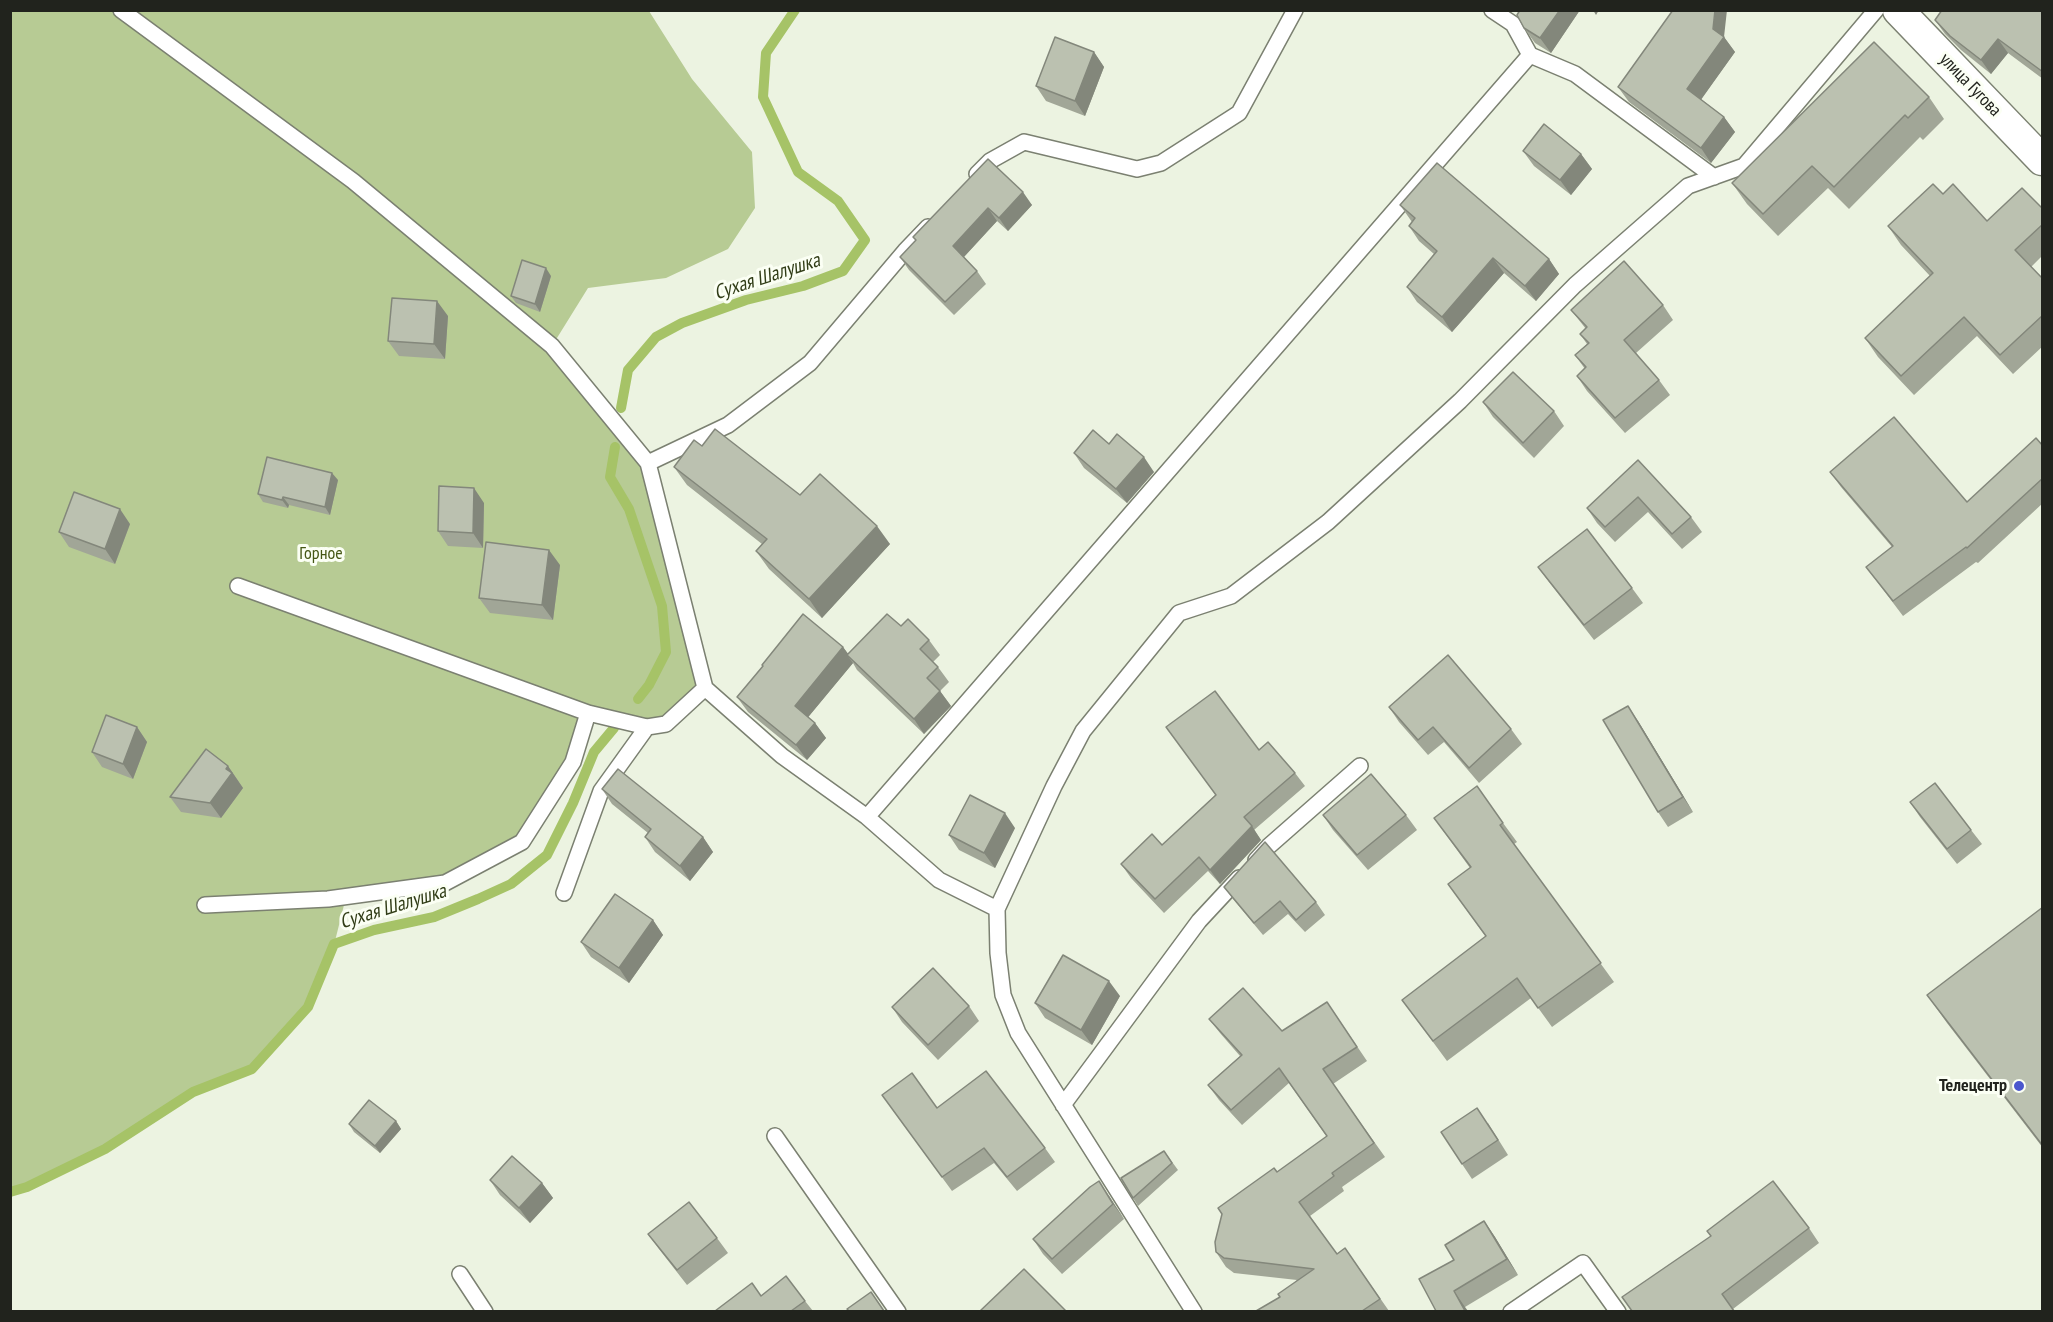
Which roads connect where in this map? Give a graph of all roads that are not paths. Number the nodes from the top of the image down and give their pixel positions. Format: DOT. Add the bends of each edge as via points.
graph roads {
  1 [pos="121,10"];
  2 [pos="1295,10"];
  3 [pos="1492,10"];
  4 [pos="1876,10"];
  5 [pos="1898,10"];
  6 [pos="1530,55"];
  7 [pos="2043,160"];
  8 [pos="1714,177"];
  9 [pos="966,185"];
  10 [pos="936,218"];
  11 [pos="648,463"];
  12 [pos="238,586"];
  13 [pos="705,688"];
  14 [pos="588,714"];
  15 [pos="647,727"];
  16 [pos="1360,766"];
  17 [pos="867,817"];
  18 [pos="564,893"];
  19 [pos="205,905"];
  20 [pos="997,909"];
  21 [pos="1063,1105"];
  22 [pos="775,1136"];
  23 [pos="460,1274"];
  24 [pos="485,1311"];
  25 [pos="898,1311"];
  26 [pos="1194,1311"];
  27 [pos="1511,1311"];
  28 [pos="1618,1311"];
  1 -- 11 [label="lane" via="353,181 552,346"];
  2 -- 9 [label="lane" via="1239,113 1161,163 1137,169 1024,142 990,161"];
  3 -- 6 [label="lane" via="1513,24"];
  4 -- 8 [label="lane" via="1744,166"];
  5 -- 7 [label="street, улица Гугова"];
  6 -- 8 [label="lane" via="1575,74"];
  6 -- 17 [label="lane"];
  8 -- 20 [label="lane" via="1688,186 1575,285 1460,401 1328,522 1231,596 1179,613 1083,731"];
  10 -- 11 [label="lane" via="810,363 728,425"];
  11 -- 13 [label="lane"];
  12 -- 14 [label="lane"];
  13 -- 15 [label="lane" via="666,724"];
  13 -- 17 [label="lane" via="782,756"];
  14 -- 15 [label="lane"];
  14 -- 19 [label="lane" via="573,762 522,842 445,883 328,899"];
  15 -- 18 [label="lane" via="602,791"];
  16 -- 21 [label="lane" via="1269,846 1199,921"];
  17 -- 20 [label="lane" via="939,880"];
  20 -- 21 [label="lane" via="1003,994 1018,1033"];
  21 -- 26 [label="lane"];
  22 -- 25 [label="lane"];
  23 -- 24 [label="lane"];
  27 -- 28 [label="lane" via="1583,1263"];
}
